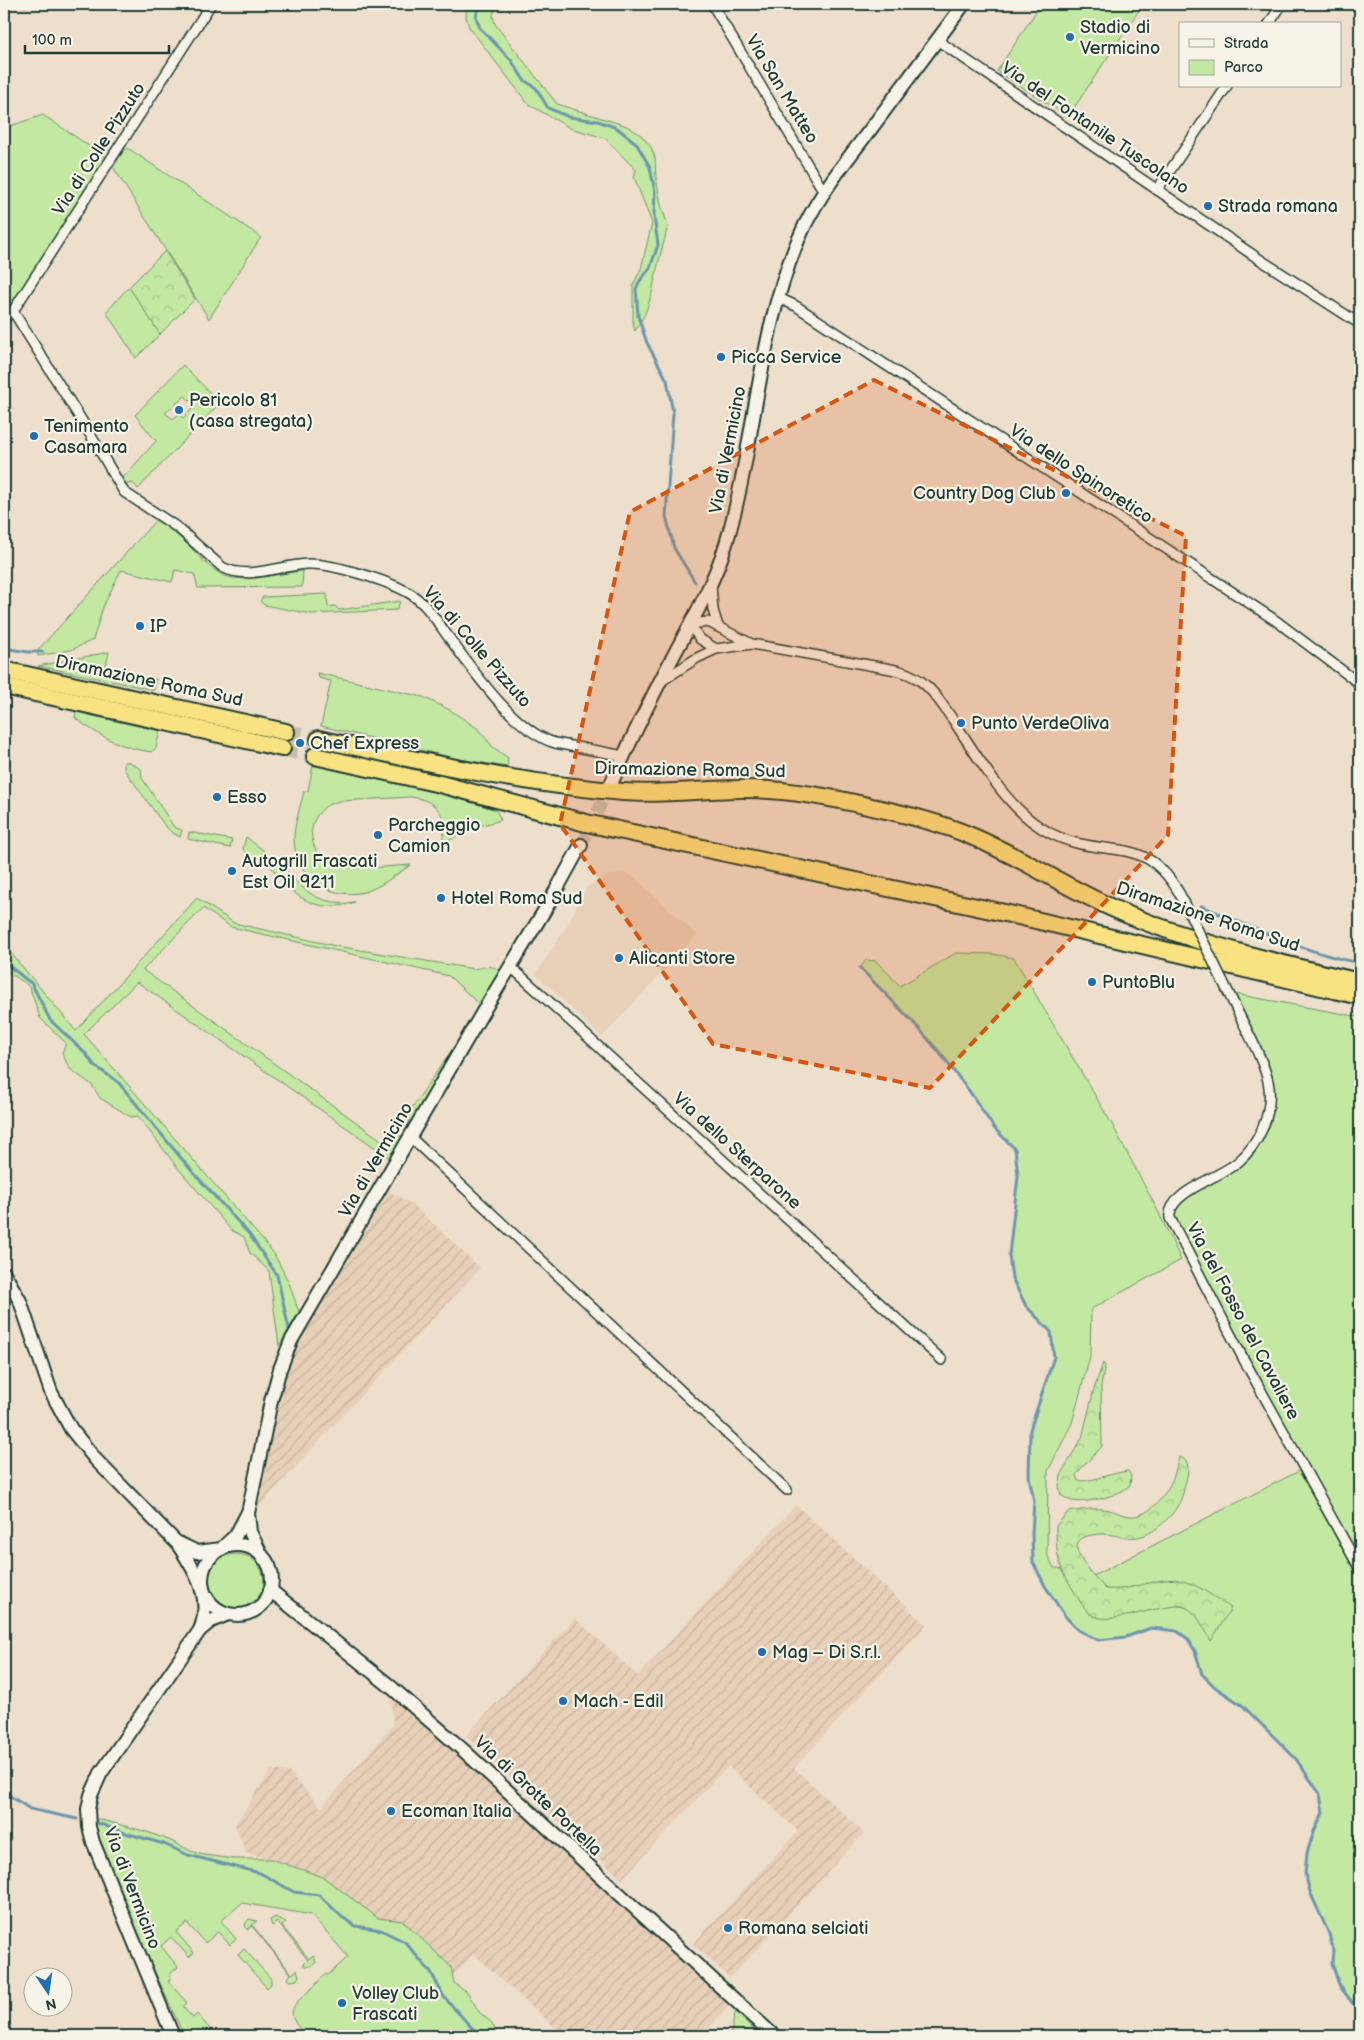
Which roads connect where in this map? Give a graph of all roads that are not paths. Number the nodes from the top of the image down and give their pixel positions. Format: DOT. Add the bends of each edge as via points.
graph roads {
  1 [pos="211,4"];
  2 [pos="712,4"];
  3 [pos="964,4"];
  4 [pos="1282,4"];
  5 [pos="1270,22"];
  6 [pos="937,40"];
  7 [pos="1226,88"];
  8 [pos="1157,190"];
  9 [pos="824,192"];
  10 [pos="779,298"];
  11 [pos="13,311"];
  12 [pos="4,318"];
  13 [pos="1360,324"];
  14 [pos="711,585"];
  15 [pos="690,624"];
  16 [pos="718,626"];
  17 [pos="752,644"];
  18 [pos="716,649"];
  19 [pos="4,670"];
  20 [pos="660,682"];
  21 [pos="1360,684"];
  22 [pos="4,686"];
  23 [pos="319,739"];
  24 [pos="315,756"];
  25 [pos="624,756"];
  26 [pos="611,784"];
  27 [pos="581,845"];
  28 [pos="510,966"];
  29 [pos="1360,982"];
  30 [pos="1360,996"];
  31 [pos="410,1137"];
  32 [pos="4,1273"];
  33 [pos="942,1360"];
  34 [pos="787,1490"];
  35 [pos="248,1513"];
  36 [pos="176,1542"];
  37 [pos="221,1549"];
  38 [pos="263,1558"];
  39 [pos="1360,1569"];
  40 [pos="202,1587"];
  41 [pos="270,1590"];
  42 [pos="228,1614"];
  43 [pos="200,1630"];
  44 [pos="173,2036"];
  45 [pos="774,2036"];
  1 -- 11 [label="street, Via di Colle Pizzuto"];
  2 -- 9 [label="street, Via San Matteo"];
  3 -- 6 [label="main road, Via di Vermicino"];
  4 -- 5 [label="street"];
  6 -- 8 [label="street, Via del Fontanile Tuscolano"];
  6 -- 9 [label="main road, Via di Vermicino"];
  7 -- 8 [label="street"];
  8 -- 13 [label="street, Via del Fontanile Tuscolano"];
  9 -- 10 [label="main road, Via di Vermicino" via="801,235"];
  10 -- 14 [label="main road, Via di Vermicino" via="765,349 737,500"];
  10 -- 21 [label="street, Via dello Spinoretico" via="796,306 1275,620"];
  11 -- 12 [label="street, Via di Colle Pizzuto"];
  11 -- 25 [label="street, Via di Colle Pizzuto" via="122,490 181,531 222,567 243,572 303,564 322,565 405,591 426,607 489,690 532,731 556,743"];
  14 -- 15 [label="main road, Via di Vermicino"];
  14 -- 16 [label="street"];
  15 -- 16 [label="street" via="703,621"];
  15 -- 18 [label="street" via="700,639"];
  15 -- 20 [label="main road, Via di Vermicino"];
  16 -- 17 [label="street"];
  17 -- 18 [label="street"];
  17 -- 39 [label="street, Via del Fosso del Cavaliere, bridge" via="891,669 917,679 939,700 1007,796 1033,822 1050,834 1067,840 1148,858 1170,877 1233,1002 1268,1081 1269,1099 1256,1141 1227,1170 1176,1200 1171,1206 1170,1218 1244,1360"];
  18 -- 20 [label="street"];
  19 -- 22 [label="highway, Diramazione Roma Sud" via="284,740"];
  20 -- 25 [label="main road, Via di Vermicino"];
  23 -- 29 [label="highway, Diramazione Roma Sud" via="535,783 654,794 770,790 865,805 970,835 1092,899 1144,921 1266,960"];
  24 -- 30 [label="highway, Diramazione Roma Sud" via="440,784 573,820 1014,914"];
  25 -- 26 [label="main road, Via di Vermicino"];
  27 -- 28 [label="main road, Via di Vermicino"];
  28 -- 31 [label="main road, Via di Vermicino"];
  28 -- 33 [label="street, Via dello Sterparone"];
  31 -- 34 [label="street"];
  31 -- 35 [label="main road, Via di Vermicino" via="287,1350 267,1415"];
  32 -- 36 [label="main road" via="23,1308 51,1392 76,1437"];
  35 -- 37 [label="main road, Via di Vermicino" via="236,1535"];
  35 -- 38 [label="main road, Via di Vermicino" via="250,1532"];
  36 -- 37 [label="main road" via="197,1552"];
  36 -- 40 [label="main road"];
  37 -- 38 [label="main road" via="244,1546"];
  37 -- 40 [label="main road" via="205,1565"];
  38 -- 41 [label="main road" via="270,1573"];
  40 -- 42 [label="main road" via="211,1604"];
  40 -- 43 [label="main road, Via di Vermicino" via="204,1612"];
  41 -- 42 [label="main road" via="258,1608 249,1613"];
  41 -- 45 [label="main road, Via di Grotte Portella" via="455,1743"];
  42 -- 43 [label="main road, Via di Vermicino"];
  43 -- 44 [label="main road, Via di Vermicino" via="100,1773 90,1798 88,1814 93,1842"];
}
